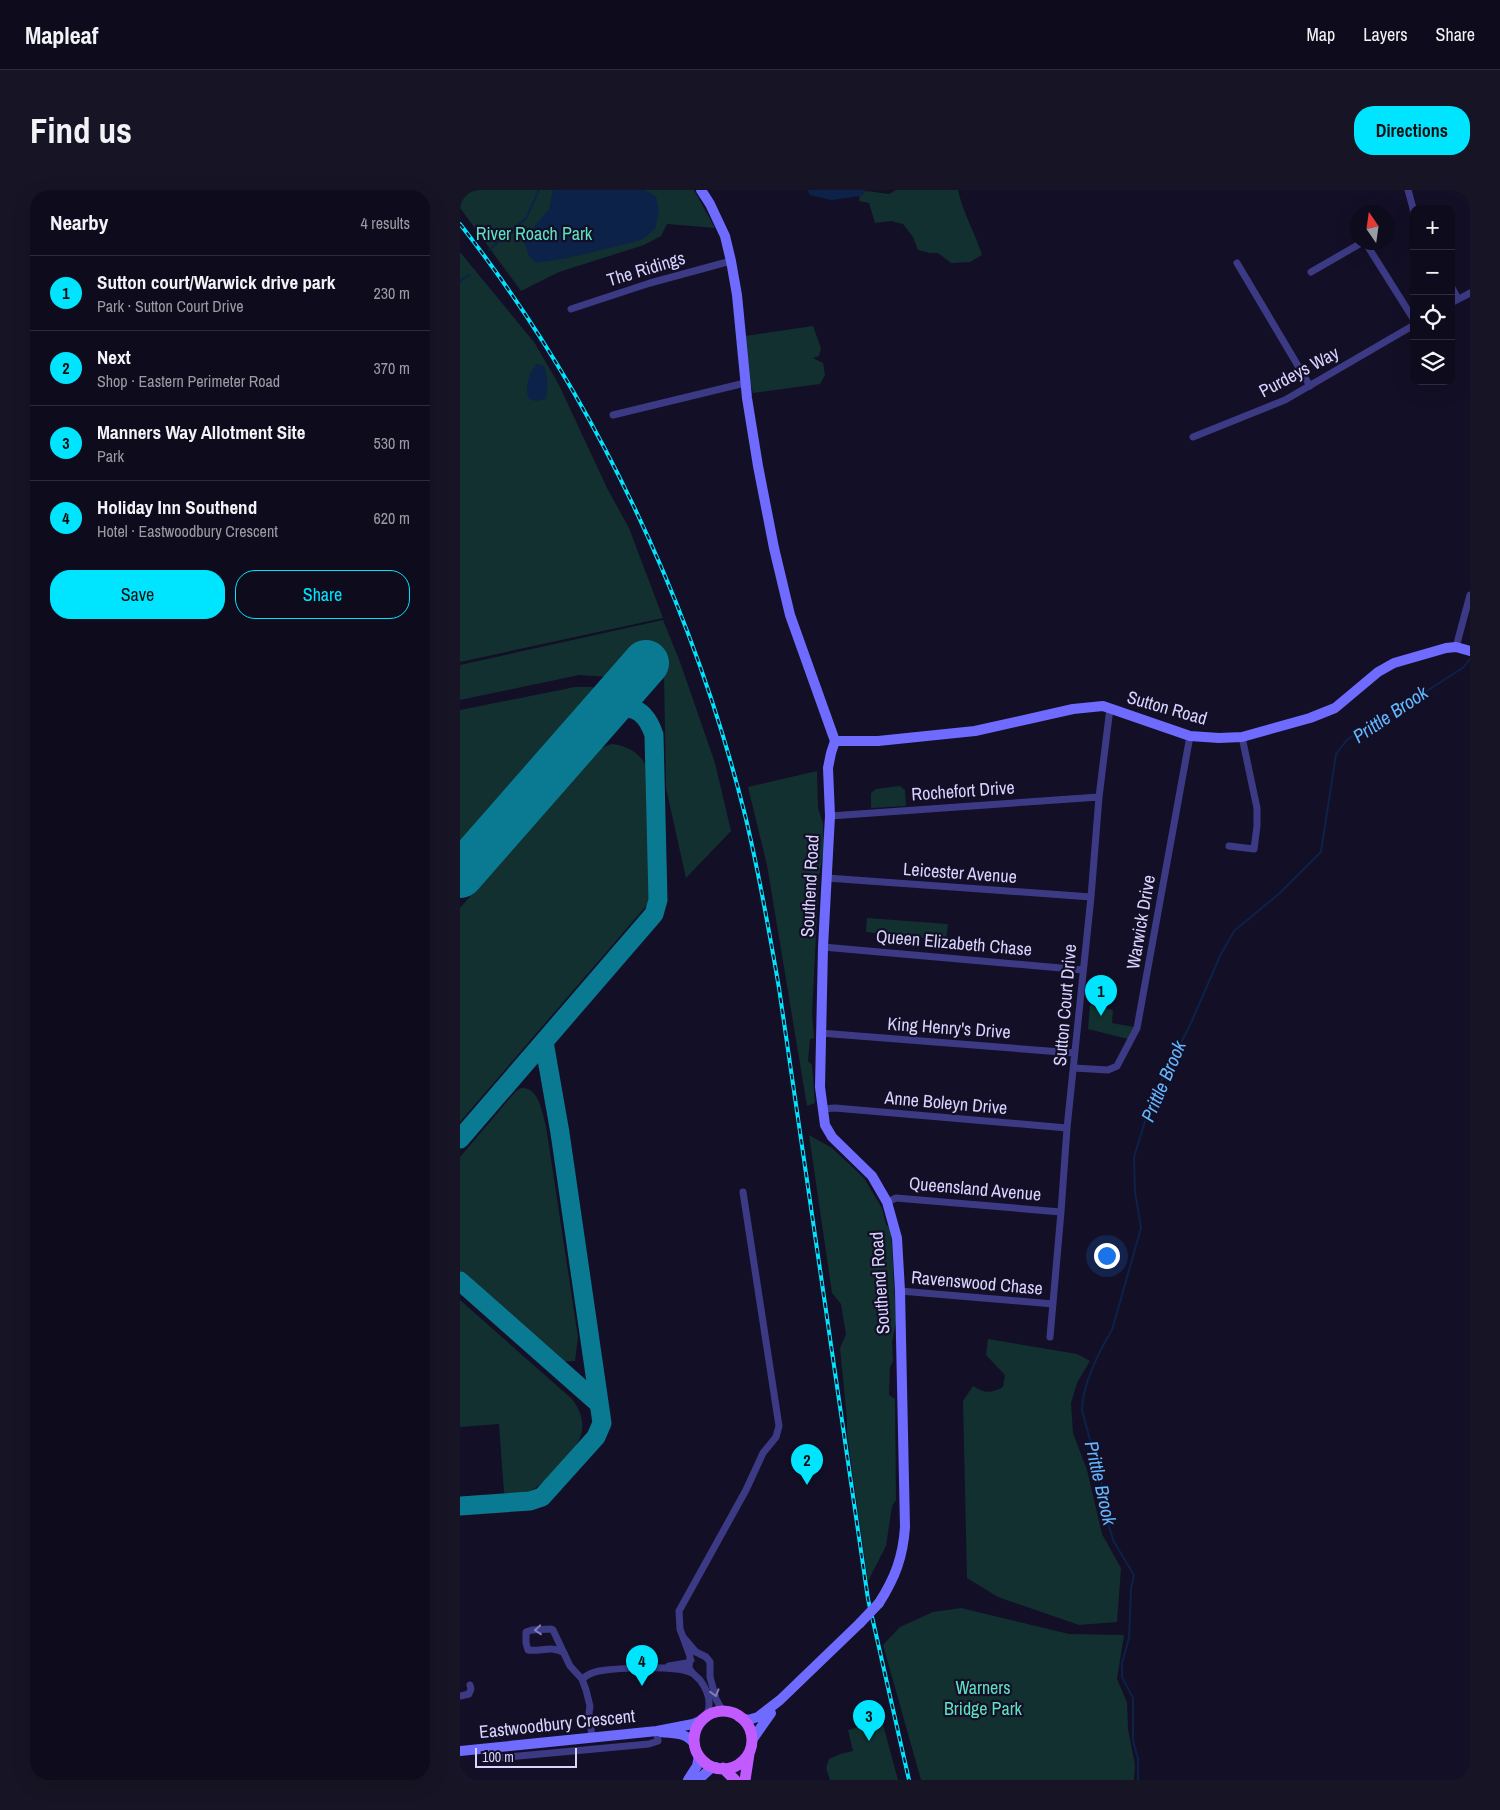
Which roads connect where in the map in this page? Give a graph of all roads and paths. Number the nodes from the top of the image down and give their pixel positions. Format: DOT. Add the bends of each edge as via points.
graph roads {
  1 [pos="702,190"];
  2 [pos="1408,190"];
  3 [pos="1412,205"];
  4 [pos="1350,250"];
  5 [pos="1369,250"];
  6 [pos="731,261"];
  7 [pos="1237,263"];
  8 [pos="1311,272"];
  9 [pos="1470,294"];
  10 [pos="1455,301"];
  11 [pos="571,309"];
  12 [pos="1410,314"];
  13 [pos="1410,327"];
  14 [pos="745,383"];
  15 [pos="1310,386"];
  16 [pos="613,415"];
  17 [pos="1193,437"];
  18 [pos="1470,595"];
  19 [pos="1456,647"];
  20 [pos="1469,651"];
  21 [pos="1110,708"];
  22 [pos="1190,736"];
  23 [pos="1242,736"];
  24 [pos="835,741"];
  25 [pos="1099,797"];
  26 [pos="830,816"];
  27 [pos="1229,846"];
  28 [pos="827,878"];
  29 [pos="1091,897"];
  30 [pos="823,947"];
  31 [pos="1082,970"];
  32 [pos="820,1033"];
  33 [pos="1074,1053"];
  34 [pos="1074,1068"];
  35 [pos="822,1110"];
  36 [pos="1067,1128"];
  37 [pos="743,1192"];
  38 [pos="887,1202"];
  39 [pos="1061,1212"];
  40 [pos="900,1291"];
  41 [pos="1053,1304"];
  42 [pos="1050,1337"];
  43 [pos="681,1634"];
  44 [pos="685,1645"];
  45 [pos="564,1653"];
  46 [pos="703,1656"];
  47 [pos="690,1661"];
  48 [pos="676,1664"];
  49 [pos="664,1668"];
  50 [pos="710,1669"];
  51 [pos="693,1674"];
  52 [pos="583,1682"];
  53 [pos="780,1700"];
  54 [pos="727,1712"];
  55 [pos="739,1717"];
  56 [pos="703,1719"];
  57 [pos="657,1731"];
  58 [pos="592,1733"];
  59 [pos="752,1740"];
  60 [pos="487,1748"];
  61 [pos="460,1751"];
  62 [pos="697,1751"];
  63 [pos="749,1752"];
  64 [pos="720,1768"];
  65 [pos="688,1780"];
  66 [pos="698,1780"];
  67 [pos="735,1780"];
  68 [pos="745,1780"];
  1 -- 6 [label="street" via="719,221"];
  2 -- 3 [label="street"];
  4 -- 8 [label="street"];
  5 -- 12 [label="street"];
  6 -- 11 [label="street, The Ridings"];
  6 -- 14 [label="street"];
  7 -- 15 [label="street"];
  9 -- 10 [label="street"];
  13 -- 15 [label="street, Purdeys Way"];
  14 -- 16 [label="street"];
  14 -- 24 [label="street" via="762,488 790,615"];
  15 -- 17 [label="street, Purdeys Way" via="1285,400"];
  18 -- 19 [label="street"];
  19 -- 20 [label="street, Sutton Road"];
  19 -- 23 [label="street, Sutton Road" via="1394,663 1378,672 1335,708"];
  21 -- 22 [label="street, Sutton Road"];
  21 -- 24 [label="street, Sutton Road" via="1091,706 1073,709 975,731"];
  21 -- 25 [label="street, Sutton Court Drive"];
  22 -- 23 [label="street, Sutton Road"];
  22 -- 34 [label="street, Warwick Drive" via="1137,1028 1117,1066 1108,1070"];
  23 -- 27 [label="street" via="1258,808 1257,826 1254,849"];
  24 -- 26 [label="street, Southend Road" via="828,768"];
  25 -- 26 [label="street, Rochefort Drive"];
  25 -- 29 [label="street, Sutton Court Drive"];
  26 -- 28 [label="street, Southend Road"];
  28 -- 29 [label="street, Leicester Avenue"];
  28 -- 30 [label="street, Southend Road"];
  29 -- 31 [label="street, Sutton Court Drive"];
  30 -- 31 [label="street, Queen Elizabeth Chase"];
  30 -- 32 [label="street, Southend Road"];
  31 -- 33 [label="street, Sutton Court Drive"];
  32 -- 33 [label="street, King Henry's Drive"];
  32 -- 35 [label="street, Southend Road"];
  33 -- 34 [label="street, Sutton Court Drive"];
  34 -- 36 [label="street, Sutton Court Drive"];
  35 -- 36 [label="street, Anne Boleyn Drive" via="835,1108"];
  35 -- 38 [label="street, Southend Road" via="832,1137 872,1176"];
  36 -- 39 [label="street, Sutton Court Drive"];
  37 -- 43 [label="street" via="779,1421 778,1435 765,1450 681,1606 678,1620"];
  38 -- 39 [label="street, Queensland Avenue" via="896,1198"];
  38 -- 40 [label="street, Southend Road" via="896,1238"];
  39 -- 41 [label="street, Sutton Court Drive"];
  40 -- 41 [label="street, Ravenswood Chase"];
  40 -- 53 [label="street, Southend Road, bridge" via="905,1527 900,1559 879,1603"];
  41 -- 42 [label="street, Sutton Court Drive"];
  43 -- 44 [label="street"];
  43 -- 46 [label="street"];
  44 -- 47 [label="street"];
  44 -- 48 [label="street" via="684,1656"];
  45 -- 45 [label="street, one-way" via="551,1629 526,1632 528,1650 554,1648"];
  45 -- 52 [label="street"];
  46 -- 47 [label="street"];
  46 -- 50 [label="street" via="710,1662"];
  47 -- 48 [label="street"];
  47 -- 51 [label="street"];
  48 -- 49 [label="street"];
  49 -- 51 [label="street"];
  49 -- 52 [label="street" via="598,1671"];
  50 -- 51 [label="street" via="704,1676"];
  50 -- 54 [label="street, one-way" via="718,1703"];
  51 -- 56 [label="street" via="709,1698 710,1709"];
  52 -- 58 [label="street" via="590,1706"];
  53 -- 55 [label="street" via="755,1719"];
  53 -- 59 [label="street"];
  54 -- 55 [label="main road"];
  54 -- 56 [label="main road" via="718,1712"];
  55 -- 59 [label="main road" via="748,1726"];
  56 -- 57 [label="street, Eastwoodbury Crescent"];
  56 -- 62 [label="main road" via="695,1733"];
  57 -- 58 [label="street, Eastwoodbury Crescent"];
  57 -- 60 [label="street" via="655,1744 494,1758 489,1756"];
  57 -- 62 [label="street, Eastwoodbury Crescent" via="685,1735"];
  58 -- 60 [label="street, Eastwoodbury Crescent"];
  59 -- 63 [label="main road"];
  60 -- 61 [label="street, Eastwoodbury Crescent"];
  62 -- 64 [label="main road" via="706,1764"];
  62 -- 65 [label="street" via="697,1766"];
  63 -- 64 [label="main road" via="736,1766"];
  63 -- 68 [label="main road"];
  64 -- 66 [label="street" via="710,1769"];
  64 -- 67 [label="main road"];
}
